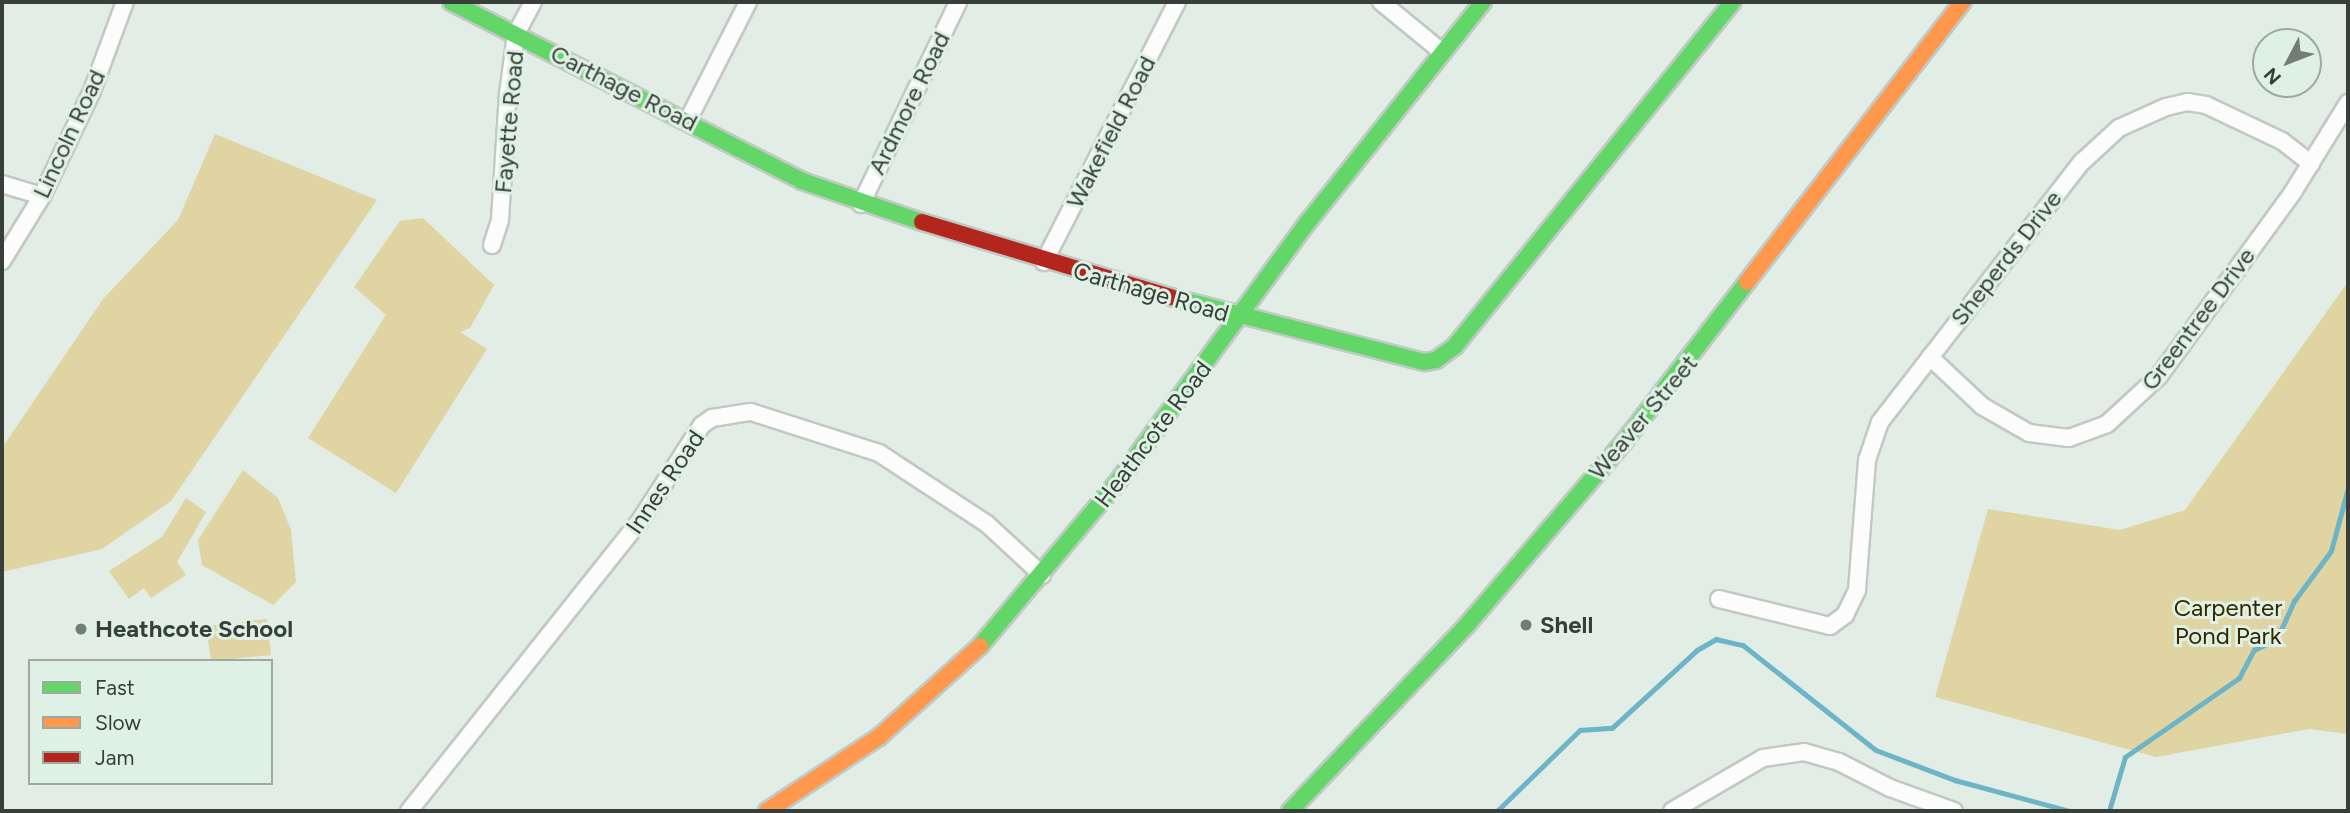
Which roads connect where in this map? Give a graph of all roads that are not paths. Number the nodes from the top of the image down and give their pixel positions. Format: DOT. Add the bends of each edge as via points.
graph roads {
  1 [pos="125,2"];
  2 [pos="451,2"];
  3 [pos="533,2"];
  4 [pos="748,2"];
  5 [pos="958,2"];
  6 [pos="1177,2"];
  7 [pos="1381,2"];
  8 [pos="1483,2"];
  9 [pos="1733,2"];
  10 [pos="1964,2"];
  11 [pos="516,34"];
  12 [pos="1442,52"];
  13 [pos="2348,103"];
  14 [pos="688,120"];
  15 [pos="2311,164"];
  16 [pos="2,184"];
  17 [pos="42,196"];
  18 [pos="861,204"];
  19 [pos="492,245"];
  20 [pos="2,261"];
  21 [pos="1044,262"];
  22 [pos="1241,318"];
  23 [pos="1930,357"];
  24 [pos="1042,575"];
  25 [pos="1719,599"];
  26 [pos="1290,810"];
  27 [pos="409,811"];
  28 [pos="767,811"];
  29 [pos="1672,811"];
  30 [pos="1954,811"];
  1 -- 17 [label="street, Lincoln Road" via="92,91"];
  2 -- 11 [label="street, Carthage Road"];
  3 -- 11 [label="street, Fayette Road"];
  4 -- 14 [label="street"];
  5 -- 18 [label="street, Ardmore Road"];
  6 -- 21 [label="street, Wakefield Road"];
  7 -- 12 [label="street"];
  8 -- 12 [label="street, Heathcote Road"];
  9 -- 22 [label="street, Carthage Road" via="1527,260 1455,346 1436,360 1372,353"];
  10 -- 26 [label="street, Weaver Street" via="1631,432 1467,625"];
  11 -- 14 [label="street, Carthage Road"];
  11 -- 19 [label="street, Fayette Road" via="500,220"];
  12 -- 22 [label="street, Heathcote Road" via="1308,222"];
  13 -- 15 [label="street, Greentree Drive"];
  14 -- 18 [label="street, Carthage Road" via="802,181"];
  15 -- 23 [label="street, Sheperds Drive" via="2282,141 2206,105 2187,102 2119,128 2082,162"];
  15 -- 23 [label="street, Greentree Drive" via="2159,376 2107,424 2069,438 2029,433 1982,406"];
  16 -- 17 [label="street"];
  17 -- 20 [label="street, Lincoln Road"];
  18 -- 21 [label="street, Carthage Road"];
  21 -- 22 [label="street, Carthage Road"];
  22 -- 24 [label="street, Heathcote Road"];
  23 -- 25 [label="street, Sheperds Drive" via="1893,402 1871,439 1853,599 1845,615 1830,626"];
  24 -- 27 [label="street, Innes Road" via="987,524 879,453 751,412 712,418 702,425 639,522"];
  24 -- 28 [label="street, Heathcote Road" via="951,675 879,737"];
  29 -- 30 [label="street" via="1763,758 1804,752 1839,762 1890,788"];
}
